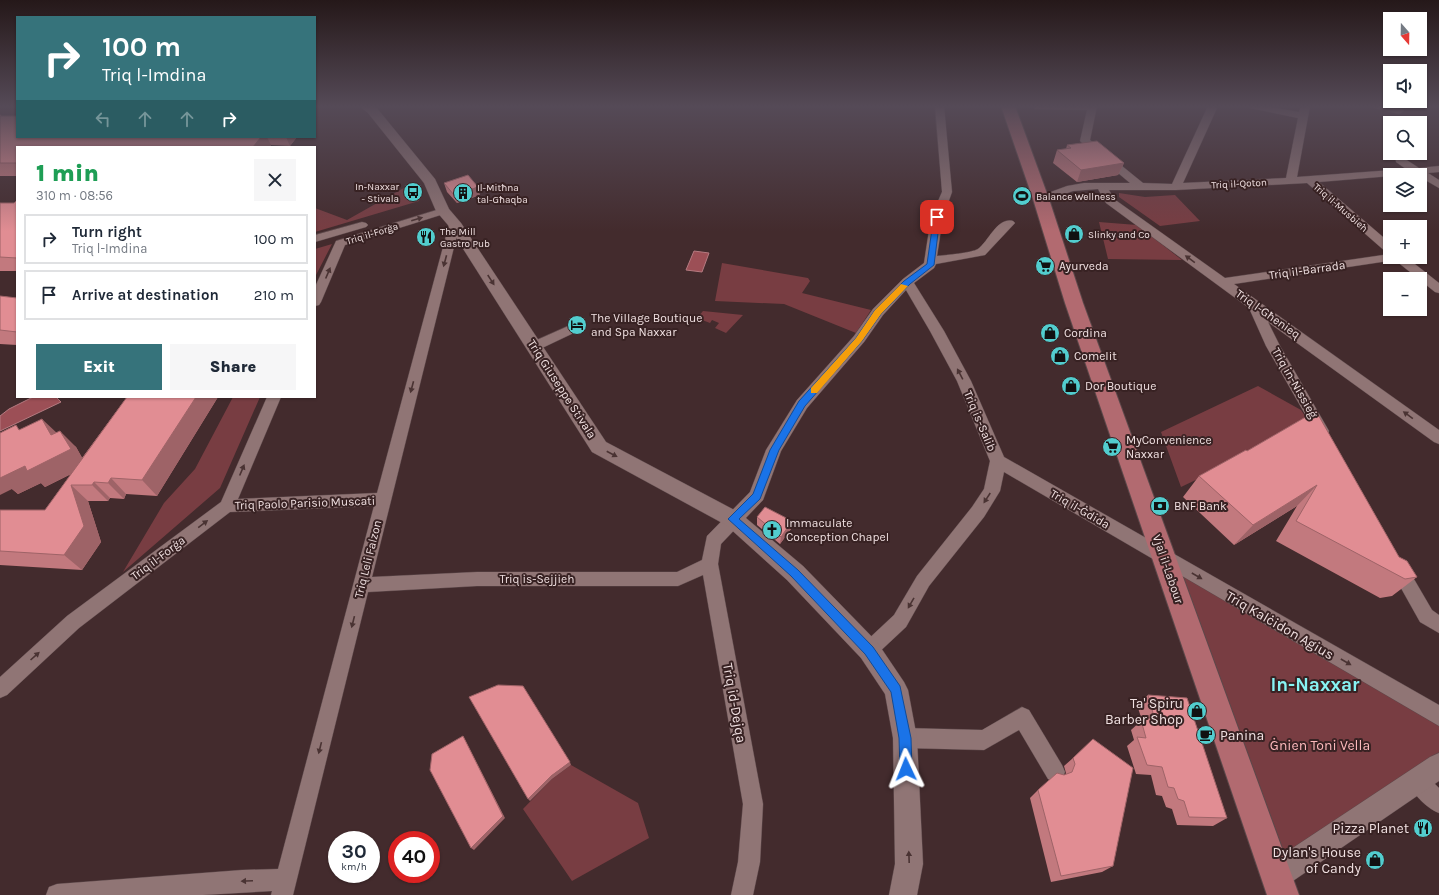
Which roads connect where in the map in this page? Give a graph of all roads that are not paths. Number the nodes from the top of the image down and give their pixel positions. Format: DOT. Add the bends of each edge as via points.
graph roads {
  1 [pos="402,148"];
  2 [pos="943,148"];
  3 [pos="1023,148"];
  4 [pos="1093,148"];
  5 [pos="1194,148"];
  6 [pos="1297,148"];
  7 [pos="1400,160"];
  8 [pos="1411,168"];
  9 [pos="1439,169"];
  10 [pos="1427,171"];
  11 [pos="1383,175"];
  12 [pos="1427,178"];
  13 [pos="1310,180"];
  14 [pos="1291,181"];
  15 [pos="1439,185"];
  16 [pos="1102,187"];
  17 [pos="1142,187"];
  18 [pos="1176,187"];
  19 [pos="1041,199"];
  20 [pos="445,213"];
  21 [pos="1009,223"];
  22 [pos="316,239"];
  23 [pos="1383,243"];
  24 [pos="1383,258"];
  25 [pos="931,261"];
  26 [pos="1408,264"];
  27 [pos="907,282"];
  28 [pos="1222,282"];
  29 [pos="1436,285"];
  30 [pos="316,300"];
  31 [pos="1254,303"];
  32 [pos="576,327"];
  33 [pos="535,346"];
  34 [pos="274,398"];
  35 [pos="1439,438"];
  36 [pos="1329,443"];
  37 [pos="998,461"];
  38 [pos="383,499"];
  39 [pos="227,506"];
  40 [pos="733,519"];
  41 [pos="1391,553"];
  42 [pos="1163,557"];
  43 [pos="710,564"];
  44 [pos="362,584"];
  45 [pos="1432,620"];
  46 [pos="869,650"];
  47 [pos="2,685"];
  48 [pos="1439,716"];
  49 [pos="905,738"];
  50 [pos="1439,766"];
  51 [pos="1055,772"];
  52 [pos="1417,780"];
  53 [pos="1439,803"];
  54 [pos="1280,885"];
  55 [pos="284,887"];
  56 [pos="57,895"];
  57 [pos="742,895"];
  58 [pos="903,895"];
  1 -- 20 [label="street, Triq Giuseppe Stivala" via="430,182"];
  2 -- 25 [label="street" via="947,192 937,217"];
  3 -- 19 [label="main road, Vjal il-Labour"];
  4 -- 17 [label="street"];
  5 -- 18 [label="street"];
  6 -- 14 [label="street"];
  7 -- 8 [label="street"];
  9 -- 10 [label="street, Triq il-Qoton"];
  11 -- 13 [label="street, Triq il-Qoton"];
  12 -- 15 [label="street"];
  13 -- 14 [label="street, Triq il-Qoton"];
  13 -- 23 [label="street, Triq il-Musbieħ"];
  14 -- 18 [label="street, Triq il-Qoton"];
  16 -- 17 [label="street, Triq il-Qoton"];
  16 -- 19 [label="street, Triq il-Qoton" via="1071,188"];
  28 -- 16 [label="street, Triq l-Għenieq, one-way" via="1110,201"];
  17 -- 18 [label="street, Triq il-Qoton"];
  19 -- 42 [label="main road, Vjal il-Labour" via="1074,303"];
  20 -- 22 [label="street"];
  30 -- 20 [label="street, Triq il-Forġa, one-way" via="340,244"];
  20 -- 33 [label="street, Triq Giuseppe Stivala, one-way"];
  20 -- 38 [label="street, Triq Leli Falzon, one-way"];
  21 -- 25 [label="street" via="981,252"];
  24 -- 28 [label="street, Triq il-Barrada"];
  25 -- 27 [label="street, Triq id-Dejqa" via="930,265"];
  26 -- 29 [label="street"];
  37 -- 27 [label="street, Triq is-Salib, one-way" via="964,381"];
  27 -- 40 [label="street, Triq id-Dejqa" via="878,312 859,340 802,404 774,450 757,496"];
  28 -- 31 [label="street, Triq l-Għenieq"];
  35 -- 31 [label="street, Triq l-Għenieq, one-way"];
  31 -- 36 [label="street, Triq in-Nissieġ" via="1274,346"];
  32 -- 33 [label="street"];
  33 -- 40 [label="street, Triq Giuseppe Stivala, one-way" via="599,447"];
  39 -- 34 [label="street, Triq il-Forġa, one-way"];
  37 -- 42 [label="street, Triq il-Ġdida"];
  37 -- 46 [label="street, Triq is-Salib, one-way" via="992,491 978,512 923,581 900,621"];
  38 -- 39 [label="street, Triq Paolo Parisio Muscati"];
  38 -- 44 [label="street, Triq Leli Falzon"];
  47 -- 39 [label="street, Triq il-Forġa, one-way" via="73,622"];
  40 -- 43 [label="street, Triq id-Dejqa" via="713,541"];
  40 -- 46 [label="street, Triq Giuseppe Stivala" via="795,573"];
  41 -- 45 [label="street"];
  42 -- 48 [label="street, Triq Kalċidon Agius, one-way"];
  42 -- 54 [label="main road, Vjal il-Labour"];
  43 -- 44 [label="street, Triq is-Sejjieh" via="678,579 477,579"];
  43 -- 57 [label="street, Triq id-Dejqa" via="753,804 750,862"];
  44 -- 55 [label="street, Triq Leli Falzon, one-way"];
  46 -- 49 [label="street, Triq Giuseppe Stivala" via="896,690"];
  49 -- 51 [label="street" via="984,740 1022,717"];
  58 -- 49 [label="street, Triq Giuseppe Stivala, one-way" via="910,864"];
  50 -- 52 [label="street"];
  52 -- 53 [label="street"];
  52 -- 54 [label="street"];
  55 -- 56 [label="street, one-way"];
}
